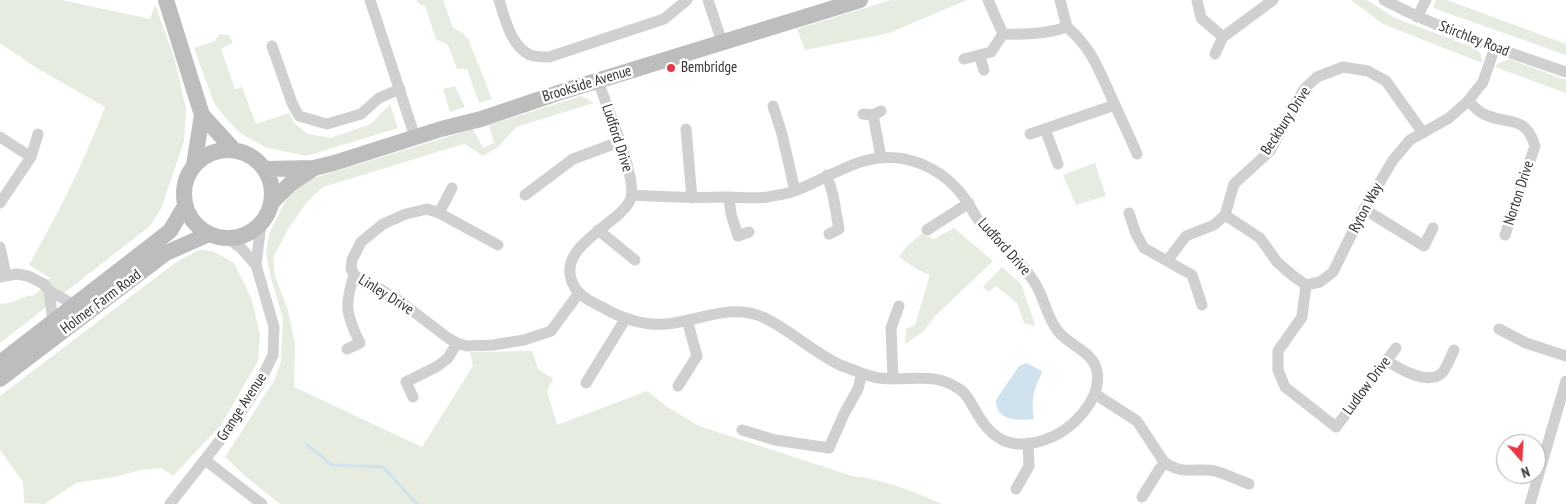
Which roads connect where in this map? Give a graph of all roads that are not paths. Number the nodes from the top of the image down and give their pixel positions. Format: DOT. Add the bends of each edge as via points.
graph roads {
  1 [pos="166,0"];
  2 [pos="370,0"];
  3 [pos="499,0"];
  4 [pos="687,0"];
  5 [pos="708,0"];
  6 [pos="860,0"];
  7 [pos="988,0"];
  8 [pos="1060,0"];
  9 [pos="1197,0"];
  10 [pos="1273,0"];
  11 [pos="1384,0"];
  12 [pos="1426,0"];
  13 [pos="1417,17"];
  14 [pos="1066,27"];
  15 [pos="1003,34"];
  16 [pos="1223,37"];
  17 [pos="722,42"];
  18 [pos="272,46"];
  19 [pos="1495,47"];
  20 [pos="1215,54"];
  21 [pos="979,55"];
  22 [pos="964,59"];
  23 [pos="984,70"];
  24 [pos="1566,72"];
  25 [pos="598,81"];
  26 [pos="400,89"];
  27 [pos="1468,101"];
  28 [pos="1115,105"];
  29 [pos="773,106"];
  30 [pos="872,113"];
  31 [pos="202,115"];
  32 [pos="686,129"];
  33 [pos="1045,129"];
  34 [pos="1423,133"];
  35 [pos="38,134"];
  36 [pos="1030,134"];
  37 [pos="0,137"];
  38 [pos="415,137"];
  39 [pos="619,142"];
  40 [pos="233,150"];
  41 [pos="1137,154"];
  42 [pos="881,157"];
  43 [pos="31,158"];
  44 [pos="1058,164"];
  45 [pos="194,165"];
  46 [pos="314,168"];
  47 [pos="266,169"];
  48 [pos="827,175"];
  49 [pos="452,188"];
  50 [pos="796,191"];
  51 [pos="525,195"];
  52 [pos="632,196"];
  53 [pos="729,197"];
  54 [pos="692,198"];
  55 [pos="272,201"];
  56 [pos="0,203"];
  57 [pos="969,203"];
  58 [pos="185,206"];
  59 [pos="1364,209"];
  60 [pos="439,213"];
  61 [pos="1129,213"];
  62 [pos="1226,215"];
  63 [pos="261,224"];
  64 [pos="1433,228"];
  65 [pos="598,230"];
  66 [pos="927,230"];
  67 [pos="839,232"];
  68 [pos="209,234"];
  69 [pos="1505,234"];
  70 [pos="743,238"];
  71 [pos="230,239"];
  72 [pos="498,245"];
  73 [pos="0,247"];
  74 [pos="635,260"];
  75 [pos="1167,261"];
  76 [pos="256,265"];
  77 [pos="354,275"];
  78 [pos="3,276"];
  79 [pos="1306,285"];
  80 [pos="49,291"];
  81 [pos="579,293"];
  82 [pos="75,305"];
  83 [pos="1202,305"];
  84 [pos="899,306"];
  85 [pos="626,318"];
  86 [pos="687,320"];
  87 [pos="54,322"];
  88 [pos="1499,329"];
  89 [pos="457,343"];
  90 [pos="1396,348"];
  91 [pos="347,349"];
  92 [pos="1454,350"];
  93 [pos="1566,356"];
  94 [pos="1386,360"];
  95 [pos="0,363"];
  96 [pos="862,373"];
  97 [pos="0,379"];
  98 [pos="893,379"];
  99 [pos="1566,381"];
  100 [pos="586,383"];
  101 [pos="678,386"];
  102 [pos="1095,394"];
  103 [pos="413,397"];
  104 [pos="742,430"];
  105 [pos="1028,443"];
  106 [pos="205,460"];
  107 [pos="1164,462"];
  108 [pos="1249,484"];
  109 [pos="1016,489"];
  110 [pos="1142,497"];
  111 [pos="170,504"];
  112 [pos="262,504"];
  113 [pos="1530,504"];
  1 -- 31 [label="street"];
  2 -- 26 [label="street"];
  3 -- 4 [label="street" via="517,44 530,55 549,57 664,19"];
  5 -- 17 [label="street"];
  6 -- 17 [label="street, Brookside Avenue"];
  7 -- 15 [label="street"];
  8 -- 14 [label="street"];
  9 -- 16 [label="street" via="1202,18"];
  10 -- 16 [label="street"];
  11 -- 13 [label="street, Stirchley Road"];
  12 -- 13 [label="street"];
  13 -- 19 [label="street, Stirchley Road"];
  14 -- 15 [label="street" via="1021,35"];
  14 -- 28 [label="street" via="1087,47"];
  15 -- 21 [label="street" via="991,52"];
  16 -- 20 [label="street"];
  17 -- 25 [label="street, Brookside Avenue"];
  18 -- 26 [label="street" via="292,103 300,116 327,124 361,114 379,98"];
  19 -- 24 [label="street, Stirchley Road"];
  19 -- 27 [label="street, Ryton Way" via="1483,82"];
  21 -- 22 [label="street"];
  21 -- 23 [label="street"];
  25 -- 38 [label="street, Brookside Avenue"];
  25 -- 39 [label="street, Ludford Drive"];
  26 -- 38 [label="street"];
  27 -- 34 [label="street, Ryton Way" via="1449,118"];
  27 -- 69 [label="street, Norton Drive" via="1484,114 1521,124 1531,134 1535,146"];
  28 -- 33 [label="street"];
  28 -- 41 [label="street"];
  29 -- 50 [label="street"];
  30 -- 42 [label="street"];
  31 -- 40 [label="street"];
  31 -- 45 [label="street"];
  32 -- 54 [label="street"];
  33 -- 36 [label="street"];
  33 -- 44 [label="street"];
  34 -- 59 [label="street, Ryton Way" via="1410,140 1393,160"];
  34 -- 62 [label="street, Beckbury Drive" via="1386,81 1368,71 1344,66 1317,77 1304,89 1270,151 1234,184"];
  35 -- 43 [label="street"];
  37 -- 43 [label="street"];
  38 -- 46 [label="street, Brookside Avenue"];
  39 -- 51 [label="street" via="573,159"];
  39 -- 52 [label="street, Ludford Drive" via="630,173"];
  40 -- 45 [label="street" via="219,150"];
  40 -- 47 [label="street" via="252,156"];
  42 -- 48 [label="street, Ludford Drive"];
  42 -- 57 [label="street, Ludford Drive" via="904,159 930,167 953,184"];
  43 -- 56 [label="street"];
  45 -- 58 [label="street" via="187,177"];
  46 -- 47 [label="street, Brookside Avenue"];
  46 -- 55 [label="street, Brookside Avenue"];
  47 -- 55 [label="street"];
  48 -- 50 [label="street, Ludford Drive"];
  48 -- 67 [label="street" via="834,195"];
  49 -- 60 [label="street"];
  50 -- 53 [label="street, Ludford Drive" via="765,198"];
  52 -- 54 [label="street, Ludford Drive"];
  52 -- 65 [label="street" via="625,208"];
  53 -- 54 [label="street, Ludford Drive"];
  53 -- 70 [label="street" via="731,214"];
  55 -- 63 [label="street"];
  57 -- 66 [label="street"];
  57 -- 102 [label="street, Ludford Drive" via="978,220 1036,283 1058,332 1085,352 1096,365"];
  58 -- 68 [label="street" via="194,222"];
  58 -- 82 [label="street, Holmer Farm Road" via="170,231"];
  59 -- 64 [label="street" via="1424,246"];
  59 -- 79 [label="street, Ryton Way" via="1333,272 1320,282"];
  60 -- 72 [label="street, Linley Drive"];
  60 -- 77 [label="street, Linley Drive" via="427,209 383,224 361,242 352,260"];
  61 -- 75 [label="street" via="1144,248"];
  62 -- 75 [label="street" via="1214,225 1186,236"];
  62 -- 79 [label="street" via="1260,238 1277,262"];
  63 -- 71 [label="street" via="252,232"];
  63 -- 76 [label="street, Grange Avenue"];
  65 -- 74 [label="street"];
  65 -- 81 [label="street" via="576,251 571,267 572,282"];
  68 -- 71 [label="street"];
  68 -- 97 [label="street, Holmer Farm Road" via="166,253"];
  71 -- 76 [label="street, Grange Avenue"];
  73 -- 78 [label="street"];
  75 -- 83 [label="street" via="1192,276"];
  76 -- 106 [label="street, Grange Avenue" via="274,327 273,355 236,420"];
  77 -- 89 [label="street, Linley Drive" via="400,302"];
  77 -- 91 [label="street" via="347,306 360,343"];
  78 -- 80 [label="street" via="28,276 44,284"];
  79 -- 94 [label="street, Ludlow Drive" via="1302,317 1278,351 1278,370 1285,387 1336,427"];
  80 -- 82 [label="street"];
  80 -- 87 [label="street"];
  81 -- 85 [label="street"];
  81 -- 89 [label="street, Linley Drive" via="551,331 493,346"];
  82 -- 87 [label="street, Holmer Farm Road"];
  84 -- 98 [label="street" via="892,328"];
  85 -- 86 [label="street" via="664,325"];
  85 -- 100 [label="street"];
  86 -- 96 [label="street" via="732,311 748,312 784,329 838,364"];
  86 -- 101 [label="street" via="698,356"];
  87 -- 95 [label="street, Holmer Farm Road"];
  88 -- 93 [label="street" via="1526,343"];
  89 -- 103 [label="street" via="448,358 438,366 406,382"];
  90 -- 94 [label="street, Ludlow Drive"];
  92 -- 94 [label="street" via="1442,372 1428,379"];
  96 -- 98 [label="street"];
  96 -- 104 [label="street" via="858,389 830,448 775,440"];
  98 -- 105 [label="street" via="941,379 966,393 994,436 1011,444"];
  99 -- 113 [label="street"];
  102 -- 105 [label="street" via="1077,420 1058,436"];
  102 -- 107 [label="street" via="1137,421"];
  105 -- 109 [label="street" via="1029,466"];
  106 -- 111 [label="street, Grange Avenue"];
  106 -- 112 [label="street"];
  107 -- 108 [label="street" via="1187,471 1213,471"];
  107 -- 110 [label="street"];
}
